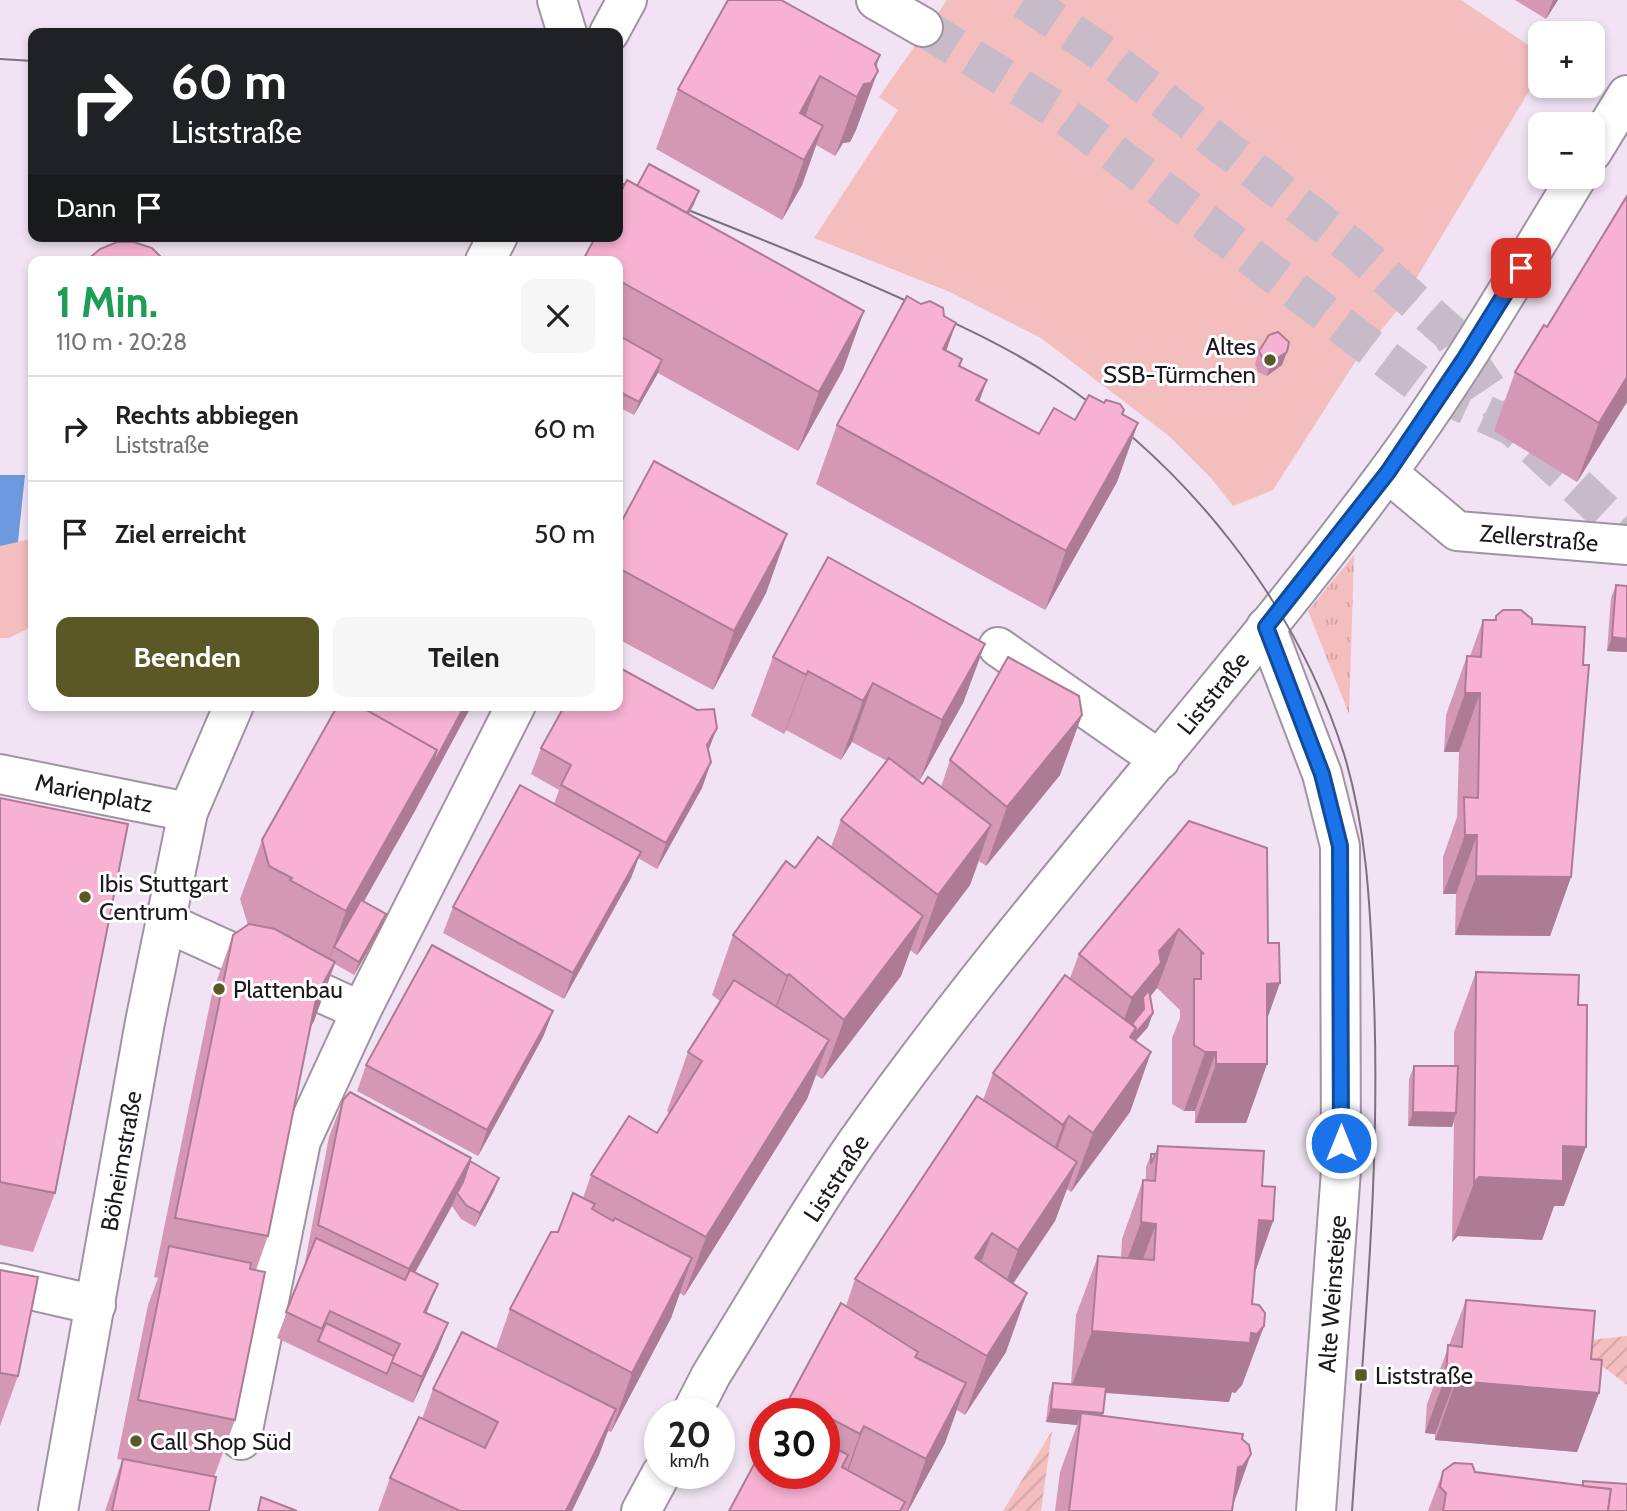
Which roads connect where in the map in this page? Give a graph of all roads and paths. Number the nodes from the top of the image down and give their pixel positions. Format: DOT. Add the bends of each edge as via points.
graph roads {
  1 [pos="557,0"];
  2 [pos="627,0"];
  3 [pos="876,0"];
  4 [pos="923,27"];
  5 [pos="565,28"];
  6 [pos="612,28"];
  7 [pos="1627,95"];
  8 [pos="1605,131"];
  9 [pos="1570,189"];
  10 [pos="1388,472"];
  11 [pos="1627,545"];
  12 [pos="1266,627"];
  13 [pos="998,647"];
  14 [pos="231,711"];
  15 [pos="513,711"];
  16 [pos="1160,760"];
  17 [pos="0,775"];
  18 [pos="188,812"];
  19 [pos="166,922"];
  20 [pos="360,1011"];
  21 [pos="0,1283"];
  22 [pos="96,1305"];
  23 [pos="699,1398"];
  24 [pos="241,1440"];
  25 [pos="653,1489"];
  26 [pos="58,1511"];
  27 [pos="641,1511"];
  28 [pos="1316,1511"];
  1 -- 5 [label="street"];
  2 -- 6 [label="street"];
  3 -- 4 [label="street"];
  7 -- 8 [label="street"];
  9 -- 10 [label="street, Liststraße"];
  10 -- 11 [label="street, Zellerstraße" via="1457,531"];
  10 -- 12 [label="street, Liststraße"];
  12 -- 16 [label="street, Liststraße"];
  12 -- 28 [label="street, Alte Weinsteige" via="1322,774 1340,846 1341,1170"];
  13 -- 16 [label="street, Liststraße"];
  14 -- 18 [label="street, Böheimstraße"];
  15 -- 20 [label="street"];
  16 -- 23 [label="street, Liststraße" via="989,966 856,1144"];
  17 -- 18 [label="street, Marienplatz"];
  18 -- 19 [label="street, Böheimstraße"];
  19 -- 20 [label="street"];
  19 -- 22 [label="street, Böheimstraße"];
  20 -- 24 [label="street" via="301,1141"];
  21 -- 22 [label="street"];
  22 -- 26 [label="street, Böheimstraße"];
  25 -- 27 [label="street"];
}
